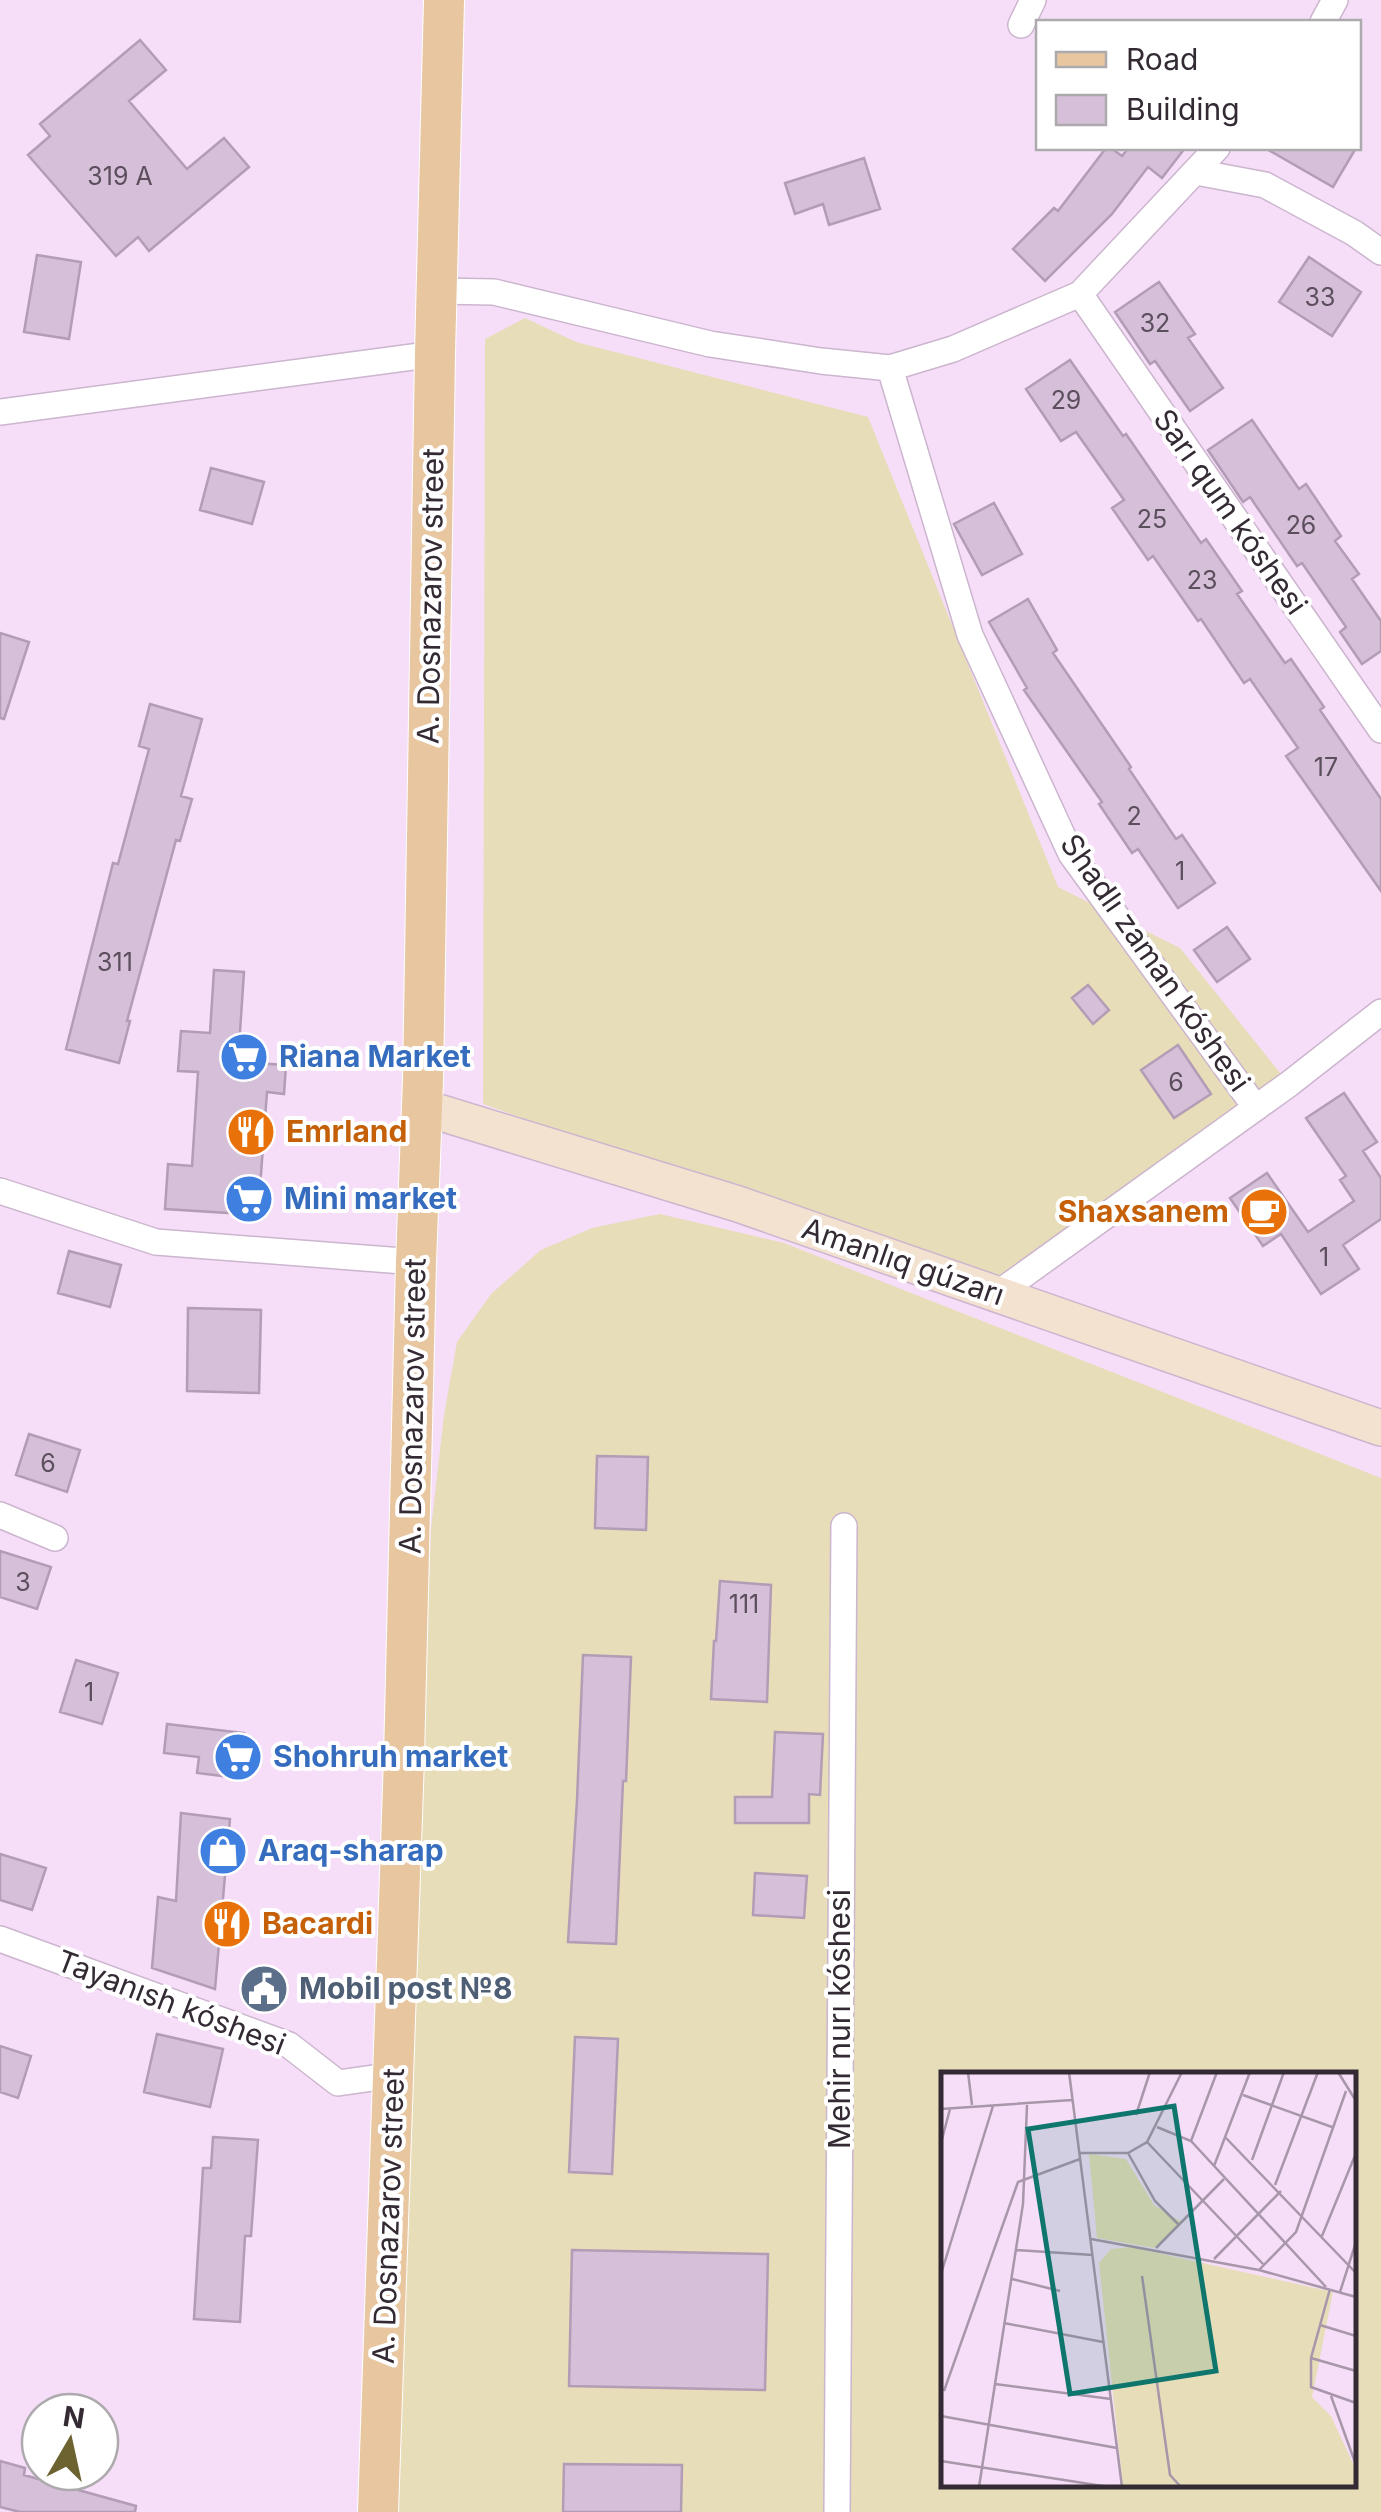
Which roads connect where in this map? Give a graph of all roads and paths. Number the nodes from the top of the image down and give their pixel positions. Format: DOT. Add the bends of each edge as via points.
graph roads {
  1 [pos="444,0"];
  2 [pos="1034,0"];
  3 [pos="1020,24"];
  4 [pos="1216,150"];
  5 [pos="1196,172"];
  6 [pos="1381,252"];
  7 [pos="436,291"];
  8 [pos="1080,294"];
  9 [pos="434,354"];
  10 [pos="890,368"];
  11 [pos="0,412"];
  12 [pos="1381,730"];
  13 [pos="1381,1012"];
  14 [pos="422,1106"];
  15 [pos="1256,1108"];
  16 [pos="0,1191"];
  17 [pos="416,1262"];
  18 [pos="997,1294"];
  19 [pos="1381,1428"];
  20 [pos="0,1515"];
  21 [pos="844,1526"];
  22 [pos="55,1538"];
  23 [pos="0,1938"];
  24 [pos="394,2076"];
  25 [pos="378,2512"];
  26 [pos="837,2512"];
  1 -- 7 [label="main road, A. Dosnazarov street"];
  2 -- 3 [label="street"];
  4 -- 5 [label="street"];
  5 -- 6 [label="street" via="1265,185"];
  5 -- 8 [label="street"];
  7 -- 9 [label="main road, A. Dosnazarov street"];
  7 -- 10 [label="street" via="494,292 710,344"];
  8 -- 10 [label="street" via="953,349"];
  8 -- 12 [label="street, Sarı qum kóshesi"];
  9 -- 11 [label="street"];
  9 -- 14 [label="main road, A. Dosnazarov street"];
  10 -- 15 [label="street, Shadlı zaman kóshesi" via="970,635 1072,854"];
  13 -- 15 [label="street"];
  14 -- 17 [label="main road, A. Dosnazarov street"];
  14 -- 18 [label="street, Amanlıq gúzarı" via="738,1204"];
  15 -- 18 [label="street"];
  16 -- 17 [label="street" via="156,1242"];
  17 -- 24 [label="main road, A. Dosnazarov street"];
  18 -- 19 [label="street, Amanlıq gúzarı"];
  20 -- 22 [label="street"];
  21 -- 26 [label="street, Mehir nurı kóshesi"];
  23 -- 24 [label="street, Tayanısh kóshesi" via="290,2045 338,2083"];
  24 -- 25 [label="main road, A. Dosnazarov street"];
}
